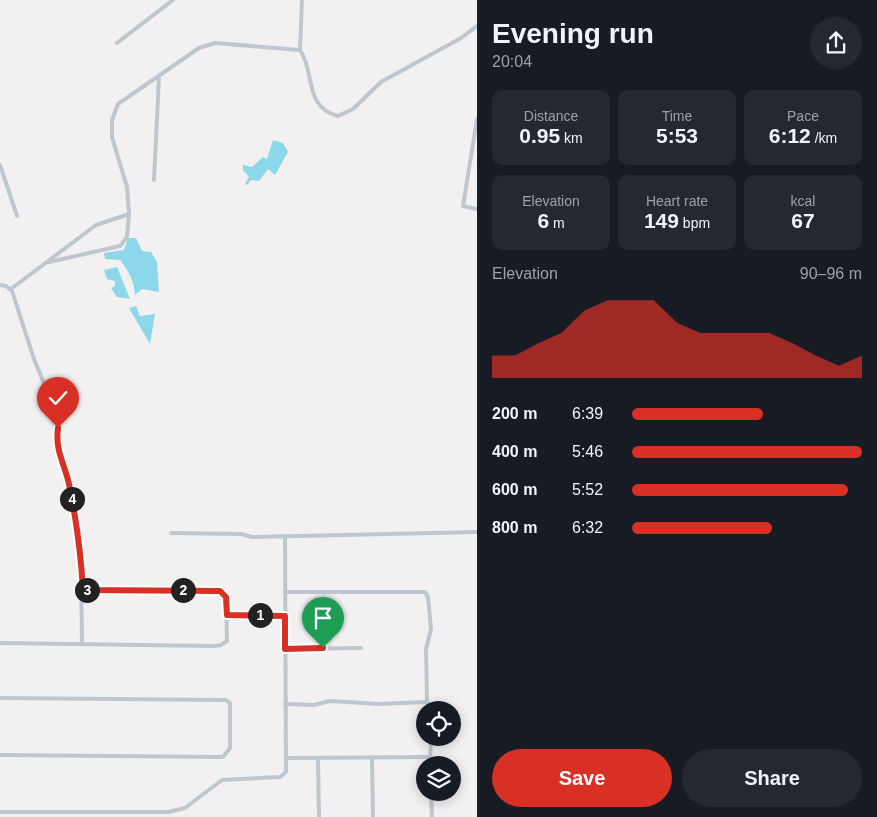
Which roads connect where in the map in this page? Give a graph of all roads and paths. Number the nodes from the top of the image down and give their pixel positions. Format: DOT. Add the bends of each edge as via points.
graph roads {
  1 [pos="173,0"];
  2 [pos="302,0"];
  3 [pos="477,26"];
  4 [pos="117,43"];
  5 [pos="300,50"];
  6 [pos="159,77"];
  7 [pos="477,119"];
  8 [pos="0,165"];
  9 [pos="154,180"];
  10 [pos="477,209"];
  11 [pos="129,214"];
  12 [pos="17,216"];
  13 [pos="47,262"];
  14 [pos="0,285"];
  15 [pos="11,289"];
  16 [pos="477,532"];
  17 [pos="171,533"];
  18 [pos="285,536"];
  19 [pos="83,590"];
  20 [pos="285,592"];
  21 [pos="227,615"];
  22 [pos="285,616"];
  23 [pos="0,643"];
  24 [pos="82,644"];
  25 [pos="362,648"];
  26 [pos="285,649"];
  27 [pos="0,698"];
  28 [pos="427,701"];
  29 [pos="416,702"];
  30 [pos="285,704"];
  31 [pos="0,756"];
  32 [pos="416,757"];
  33 [pos="288,758"];
  34 [pos="318,759"];
  35 [pos="372,759"];
  36 [pos="431,801"];
  37 [pos="0,812"];
  38 [pos="319,817"];
  39 [pos="373,817"];
  40 [pos="432,817"];
  1 -- 4 [label="street"];
  2 -- 5 [label="street"];
  3 -- 5 [label="street" via="381,82 346,115 328,113 318,103 311,89 307,60"];
  5 -- 6 [label="street" via="216,43 199,48"];
  6 -- 9 [label="street"];
  6 -- 11 [label="street" via="118,104 112,120 112,137 127,187"];
  7 -- 10 [label="street" via="463,206"];
  8 -- 12 [label="street"];
  11 -- 13 [label="street" via="96,225"];
  11 -- 13 [label="street" via="128,237 120,246"];
  13 -- 15 [label="street"];
  14 -- 15 [label="street"];
  15 -- 19 [label="street" via="57,415 56,446 71,496"];
  16 -- 18 [label="street"];
  17 -- 18 [label="street"];
  18 -- 20 [label="street"];
  19 -- 21 [label="street" via="220,591 226,597"];
  19 -- 24 [label="street"];
  20 -- 22 [label="street"];
  20 -- 28 [label="street" via="425,592 431,629 426,649"];
  21 -- 22 [label="street"];
  21 -- 24 [label="street" via="228,639 221,645"];
  22 -- 26 [label="street"];
  23 -- 24 [label="street"];
  25 -- 26 [label="street"];
  26 -- 30 [label="street"];
  27 -- 31 [label="street" via="226,700 230,704 230,748 222,757"];
  29 -- 30 [label="street"];
  30 -- 33 [label="street"];
  32 -- 35 [label="street"];
  33 -- 34 [label="street"];
  33 -- 37 [label="street" via="286,772 280,777 222,780 185,808 168,812"];
  34 -- 35 [label="street"];
  34 -- 38 [label="street"];
  35 -- 39 [label="street"];
  36 -- 40 [label="street"];
}
